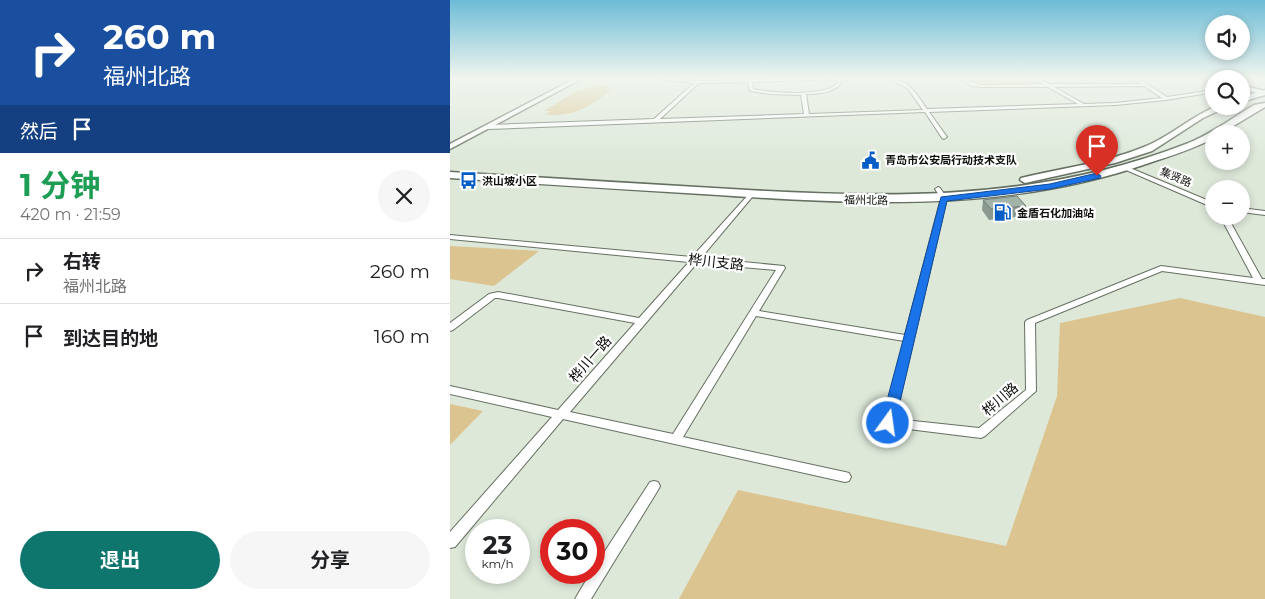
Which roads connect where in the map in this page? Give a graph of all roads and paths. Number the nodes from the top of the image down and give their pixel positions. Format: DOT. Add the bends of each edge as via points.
graph roads {
  1 [pos="528,106"];
  2 [pos="672,106"];
  3 [pos="805,106"];
  4 [pos="923,106"];
  5 [pos="1084,106"];
  6 [pos="1261,106"];
  7 [pos="927,111"];
  8 [pos="1205,114"];
  9 [pos="807,116"];
  10 [pos="655,121"];
  11 [pos="488,127"];
  12 [pos="944,137"];
  13 [pos="450,147"];
  14 [pos="450,168"];
  15 [pos="1128,169"];
  16 [pos="450,175"];
  17 [pos="941,194"];
  18 [pos="751,195"];
  19 [pos="1205,202"];
  20 [pos="1250,211"];
  21 [pos="1265,213"];
  22 [pos="1228,225"];
  23 [pos="450,237"];
  24 [pos="695,260"];
  25 [pos="1262,282"];
  26 [pos="753,313"];
  27 [pos="641,321"];
  28 [pos="450,328"];
  29 [pos="909,339"];
  30 [pos="450,390"];
  31 [pos="560,414"];
  32 [pos="676,439"];
  33 [pos="845,477"];
  34 [pos="654,486"];
  35 [pos="450,542"];
  36 [pos="582,599"];
  1 -- 11 [label="street"];
  2 -- 10 [label="street"];
  3 -- 9 [label="street"];
  4 -- 7 [label="street"];
  5 -- 7 [label="street"];
  6 -- 15 [label="main road, 福州北路" via="1191,146"];
  7 -- 9 [label="street"];
  7 -- 12 [label="street"];
  8 -- 17 [label="main road, 福州北路" via="1150,148 1111,161 1042,178"];
  9 -- 10 [label="street"];
  10 -- 11 [label="street"];
  11 -- 13 [label="street"];
  14 -- 17 [label="main road, 福州北路" via="832,191"];
  15 -- 17 [label="main road, 福州北路" via="1050,187"];
  15 -- 19 [label="street, 集贤路"];
  16 -- 18 [label="main road, 福州北路"];
  17 -- 18 [label="main road, 福州北路" via="894,200"];
  17 -- 29 [label="street, 桦川路"];
  18 -- 24 [label="street, 桦川一路"];
  20 -- 21 [label="street"];
  22 -- 25 [label="street"];
  23 -- 24 [label="street, 桦川支路"];
  24 -- 26 [label="street, 桦川支路" via="781,268"];
  24 -- 27 [label="street, 桦川一路"];
  25 -- 29 [label="street, 桦川路" via="1161,268 1030,322 1031,390 981,433 888,423"];
  26 -- 29 [label="street"];
  26 -- 32 [label="street, 桦川支路"];
  27 -- 28 [label="street" via="498,295 492,296"];
  27 -- 31 [label="street, 桦川一路"];
  30 -- 31 [label="street"];
  31 -- 32 [label="street"];
  31 -- 35 [label="street, 桦川一路"];
  32 -- 33 [label="street"];
  34 -- 36 [label="street"];
}
